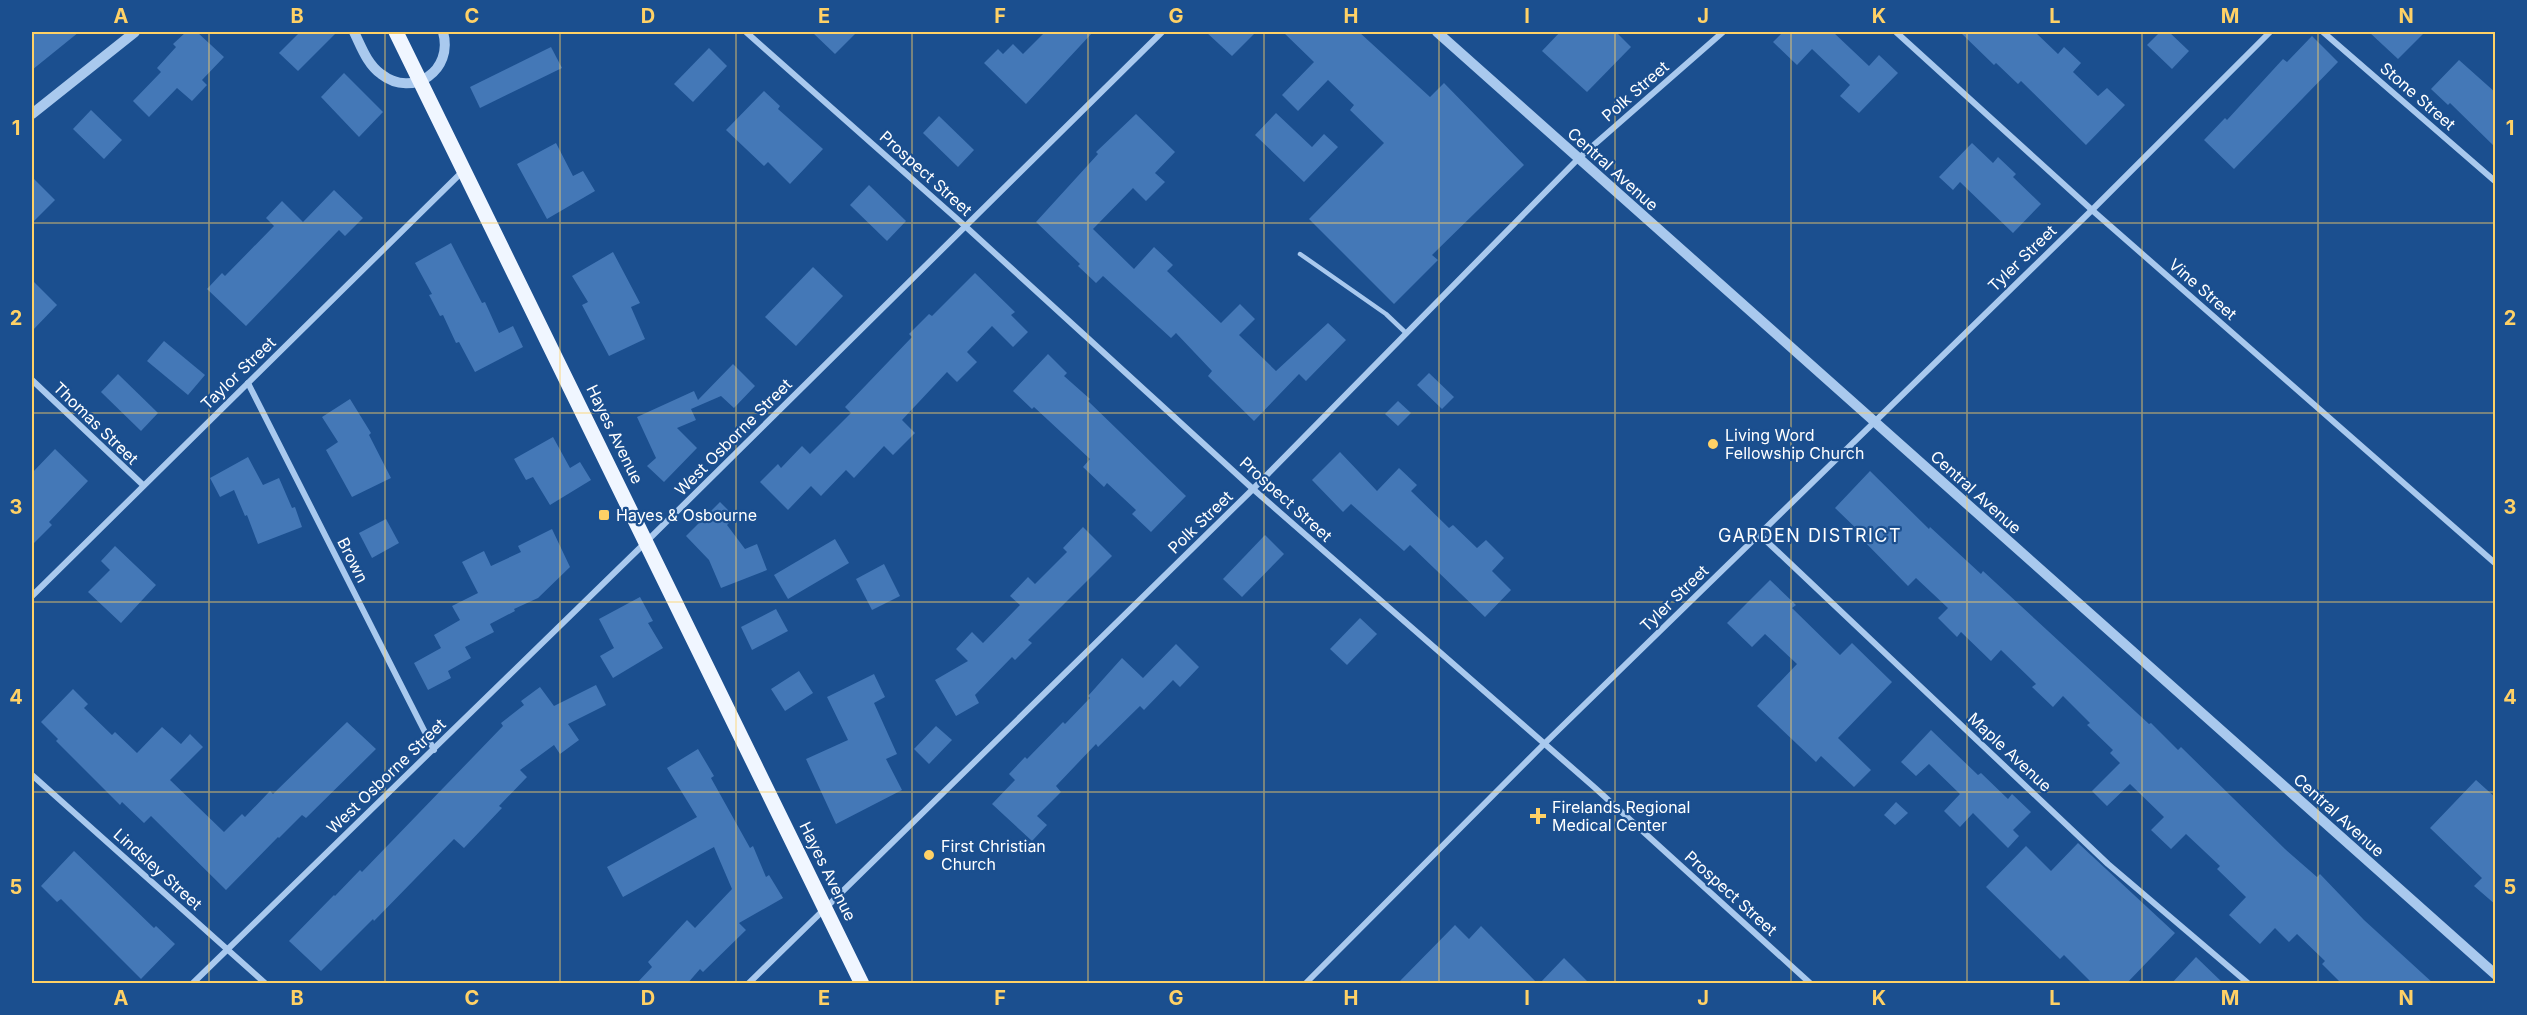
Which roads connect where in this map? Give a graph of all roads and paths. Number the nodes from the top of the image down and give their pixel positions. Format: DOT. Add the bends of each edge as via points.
graph roads {
  1 [pos="135,32"];
  2 [pos="354,32"];
  3 [pos="396,32"];
  4 [pos="443,32"];
  5 [pos="746,32"];
  6 [pos="1162,32"];
  7 [pos="1437,32"];
  8 [pos="1723,32"];
  9 [pos="1896,32"];
  10 [pos="2270,32"];
  11 [pos="2323,32"];
  12 [pos="422,82"];
  13 [pos="32,114"];
  14 [pos="1579,158"];
  15 [pos="465,170"];
  16 [pos="2496,182"];
  17 [pos="2092,210"];
  18 [pos="965,226"];
  19 [pos="1299,254"];
  20 [pos="1406,333"];
  21 [pos="32,380"];
  22 [pos="248,382"];
  23 [pos="1873,421"];
  24 [pos="143,485"];
  25 [pos="1253,489"];
  26 [pos="1759,534"];
  27 [pos="647,541"];
  28 [pos="2496,564"];
  29 [pos="32,596"];
  30 [pos="1543,745"];
  31 [pos="434,750"];
  32 [pos="32,775"];
  33 [pos="826,909"];
  34 [pos="227,949"];
  35 [pos="2496,975"];
  36 [pos="192,984"];
  37 [pos="266,984"];
  38 [pos="748,984"];
  39 [pos="862,984"];
  40 [pos="1305,984"];
  41 [pos="1811,984"];
  42 [pos="2249,984"];
  1 -- 13 [label="street"];
  2 -- 12 [label="street" via="366,57 382,76 402,84"];
  3 -- 12 [label="main road, Hayes Avenue"];
  4 -- 12 [label="street" via="445,45 440,62"];
  5 -- 18 [label="street, Prospect Street"];
  6 -- 18 [label="street, West Osborne Street"];
  7 -- 14 [label="street, Central Avenue"];
  8 -- 14 [label="street, Polk Street"];
  9 -- 17 [label="street, Vine Street"];
  10 -- 17 [label="street, Tyler Street"];
  11 -- 16 [label="street, Stone Street"];
  12 -- 15 [label="main road, Hayes Avenue"];
  14 -- 20 [label="street, Polk Street"];
  14 -- 23 [label="street, Central Avenue"];
  15 -- 22 [label="street, Taylor Street"];
  15 -- 27 [label="main road, Hayes Avenue"];
  17 -- 23 [label="street, Tyler Street"];
  17 -- 28 [label="street, Vine Street"];
  18 -- 25 [label="street, Prospect Street"];
  18 -- 27 [label="street, West Osborne Street"];
  19 -- 20 [label="lane" via="1386,314"];
  20 -- 25 [label="street, Polk Street"];
  21 -- 24 [label="street, Thomas Street"];
  22 -- 24 [label="street, Taylor Street"];
  22 -- 31 [label="street, Brown"];
  23 -- 26 [label="street, Tyler Street"];
  23 -- 35 [label="street, Central Avenue"];
  24 -- 29 [label="street, Taylor Street"];
  25 -- 30 [label="street, Prospect Street"];
  25 -- 33 [label="street, Polk Street"];
  26 -- 30 [label="street, Tyler Street"];
  26 -- 42 [label="street, Maple Avenue" via="2108,864"];
  27 -- 31 [label="street, West Osborne Street"];
  27 -- 33 [label="main road, Hayes Avenue"];
  30 -- 40 [label="street, Tyler Street"];
  30 -- 41 [label="street, Prospect Street"];
  31 -- 34 [label="street, West Osborne Street"];
  32 -- 34 [label="street, Lindsley Street"];
  33 -- 38 [label="street, Polk Street"];
  33 -- 39 [label="main road, Hayes Avenue"];
  34 -- 36 [label="street, West Osborne Street"];
  34 -- 37 [label="street, Lindsley Street"];
}
